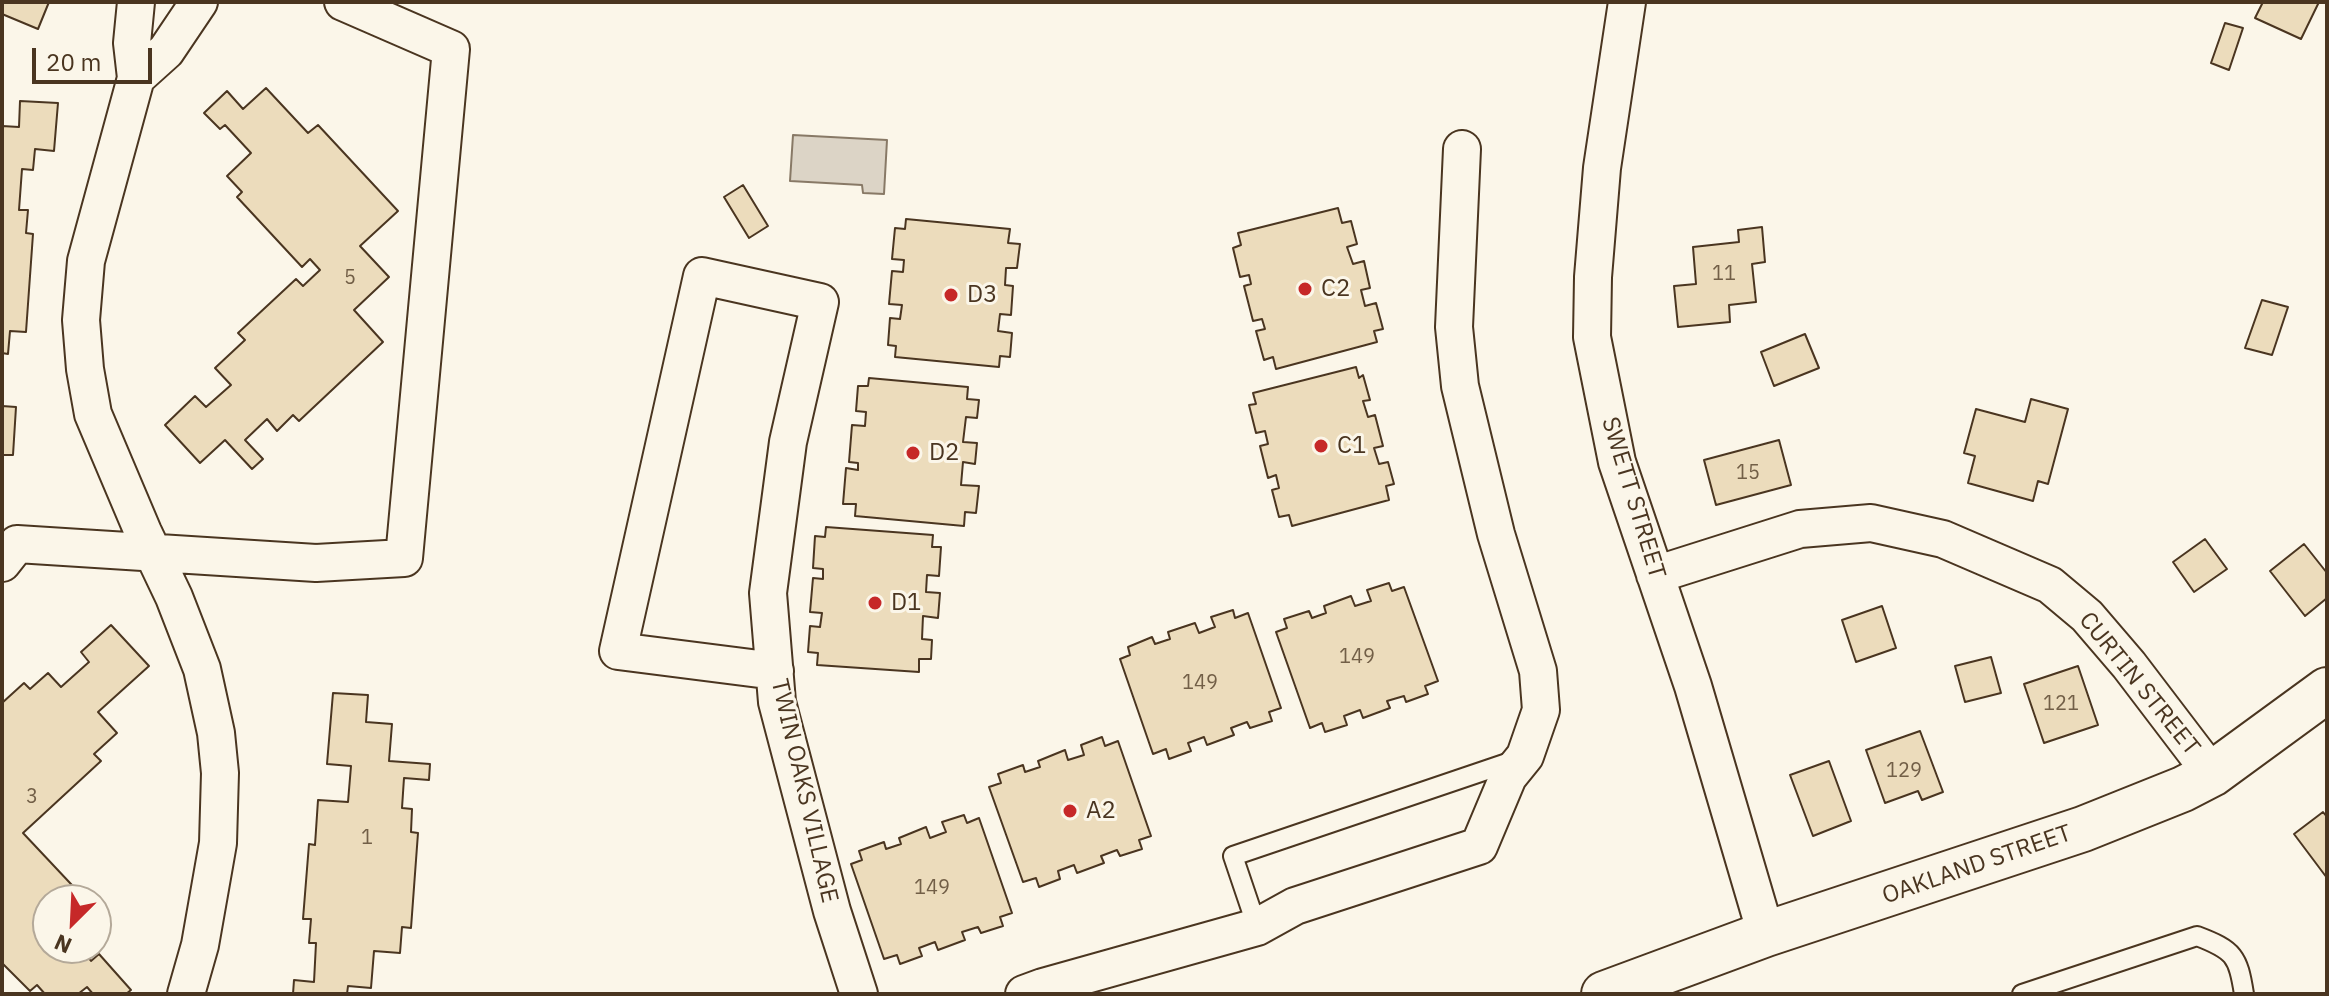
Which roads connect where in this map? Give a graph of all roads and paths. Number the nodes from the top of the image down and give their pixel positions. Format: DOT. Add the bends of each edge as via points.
graph roads {
  1 [pos="136,2"];
  2 [pos="199,2"];
  3 [pos="343,2"];
  4 [pos="1627,2"];
  5 [pos="136,78"];
  6 [pos="1462,149"];
  7 [pos="152,551"];
  8 [pos="3,560"];
  9 [pos="1655,575"];
  10 [pos="775,671"];
  11 [pos="2327,690"];
  12 [pos="1525,756"];
  13 [pos="2212,774"];
  14 [pos="1257,927"];
  15 [pos="1766,934"];
  16 [pos="186,994"];
  17 [pos="859,994"];
  18 [pos="1024,994"];
  19 [pos="1604,994"];
  20 [pos="2022,994"];
  21 [pos="2244,994"];
  1 -- 5 [label="street"];
  2 -- 5 [label="street" via="166,51"];
  3 -- 7 [label="street" via="451,49 404,558 316,563"];
  4 -- 9 [label="street, SWETT STREET" via="1602,168 1592,337 1617,462"];
  5 -- 7 [label="street" via="86,261 81,320 93,414"];
  6 -- 12 [label="street" via="1454,327 1460,386 1496,534 1538,671 1541,710"];
  7 -- 8 [label="street" via="17,544"];
  7 -- 16 [label="street" via="202,669 220,773 211,892"];
  9 -- 13 [label="street, CURTIN STREET" via="1800,529 1871,523 1943,539 2050,585 2087,616"];
  9 -- 15 [label="street, SWETT STREET"];
  10 -- 10 [label="street, TWIN OAKS VILLAGE" via="618,651 702,276 820,302 788,442 768,593"];
  10 -- 17 [label="street, TWIN OAKS VILLAGE" via="777,702 816,852"];
  11 -- 13 [label="main road, OAKLAND STREET"];
  12 -- 14 [label="street" via="1508,777 1479,846 1295,906"];
  12 -- 14 [label="lane" via="1233,856"];
  13 -- 15 [label="main road, OAKLAND STREET" via="2083,829"];
  14 -- 18 [label="street"];
  15 -- 19 [label="main road, OAKLAND STREET"];
  20 -- 21 [label="lane" via="2197,936 2221,945 2239,963"];
}
